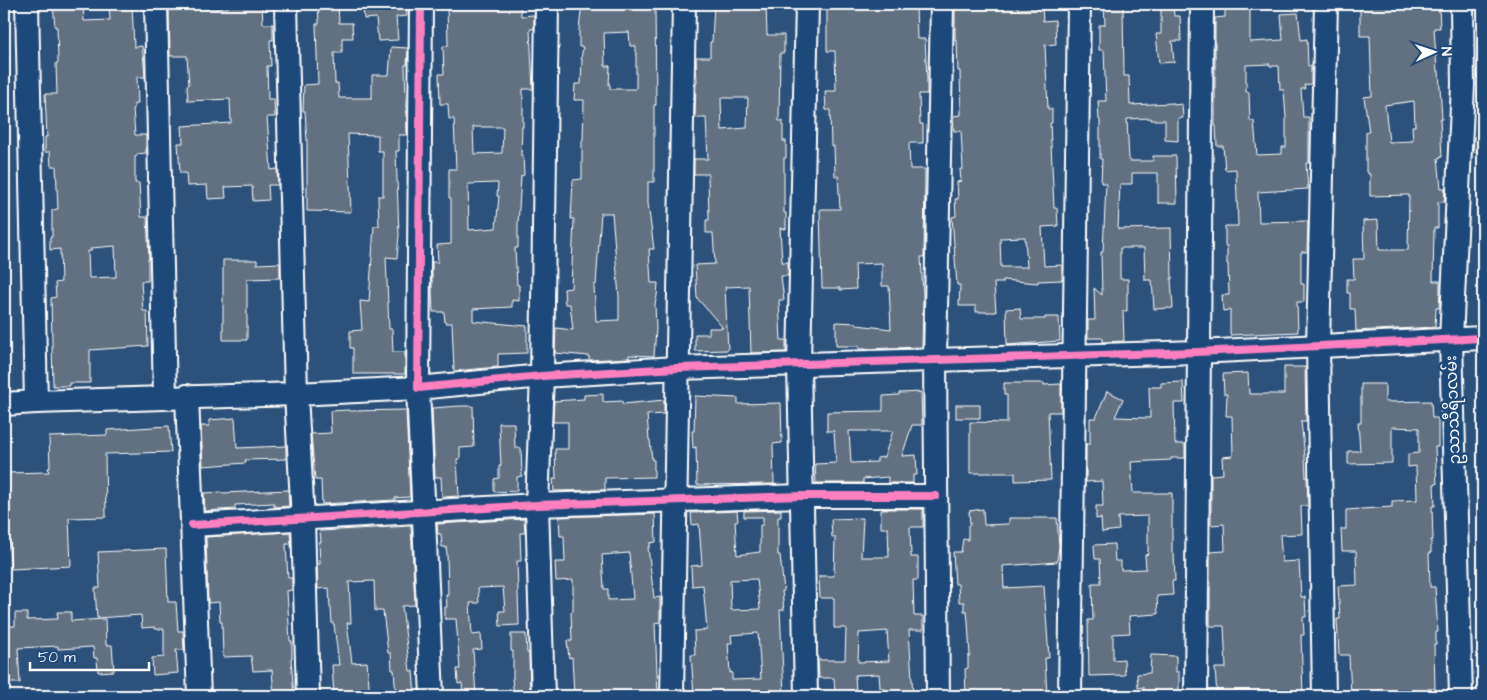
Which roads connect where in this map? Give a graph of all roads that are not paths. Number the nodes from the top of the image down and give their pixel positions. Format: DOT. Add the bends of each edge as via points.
graph roads {
  1 [pos="27,4"];
  2 [pos="156,4"];
  3 [pos="286,4"];
  4 [pos="421,4"];
  5 [pos="547,4"];
  6 [pos="684,4"];
  7 [pos="807,4"];
  8 [pos="942,4"];
  9 [pos="1079,4"];
  10 [pos="1202,4"];
  11 [pos="1326,4"];
  12 [pos="1462,4"];
  13 [pos="1483,338"];
  14 [pos="1451,340"];
  15 [pos="1318,346"];
  16 [pos="1198,352"];
  17 [pos="1074,356"];
  18 [pos="935,360"];
  19 [pos="799,364"];
  20 [pos="677,368"];
  21 [pos="542,376"];
  22 [pos="418,388"];
  23 [pos="296,394"];
  24 [pos="176,397"];
  25 [pos="36,402"];
  26 [pos="4,404"];
  27 [pos="802,496"];
  28 [pos="936,496"];
  29 [pos="675,501"];
  30 [pos="537,505"];
  31 [pos="423,513"];
  32 [pos="303,520"];
  33 [pos="192,526"];
  34 [pos="199,696"];
  35 [pos="308,696"];
  36 [pos="432,696"];
  37 [pos="543,696"];
  38 [pos="672,696"];
  39 [pos="806,696"];
  40 [pos="938,696"];
  41 [pos="1070,696"];
  42 [pos="1196,696"];
  43 [pos="1324,696"];
  44 [pos="1461,696"];
  1 -- 25 [label="street"];
  2 -- 24 [label="street"];
  3 -- 23 [label="street"];
  4 -- 22 [label="street"];
  5 -- 21 [label="street"];
  6 -- 20 [label="street"];
  7 -- 19 [label="street"];
  8 -- 18 [label="street"];
  9 -- 17 [label="street"];
  10 -- 16 [label="street"];
  11 -- 15 [label="street"];
  12 -- 14 [label="street, ဥသာသီရိ၁လမ်း" via="1463,85"];
  13 -- 14 [label="street"];
  14 -- 15 [label="street"];
  14 -- 44 [label="street, ဥသာသီရိ၁လမ်း"];
  15 -- 16 [label="street"];
  15 -- 43 [label="street"];
  16 -- 17 [label="street"];
  16 -- 42 [label="street"];
  17 -- 18 [label="street"];
  17 -- 41 [label="street"];
  18 -- 19 [label="street"];
  18 -- 28 [label="street"];
  19 -- 20 [label="street"];
  19 -- 27 [label="street"];
  20 -- 21 [label="street"];
  20 -- 29 [label="street"];
  21 -- 22 [label="street"];
  21 -- 30 [label="street"];
  22 -- 23 [label="street"];
  22 -- 31 [label="street"];
  23 -- 24 [label="street"];
  23 -- 32 [label="street"];
  24 -- 25 [label="street"];
  24 -- 33 [label="street"];
  25 -- 26 [label="street"];
  27 -- 28 [label="street"];
  27 -- 29 [label="street"];
  27 -- 39 [label="street"];
  28 -- 40 [label="street"];
  29 -- 30 [label="street"];
  29 -- 38 [label="street"];
  30 -- 31 [label="street"];
  30 -- 37 [label="street"];
  31 -- 32 [label="street"];
  31 -- 36 [label="street"];
  32 -- 33 [label="street"];
  32 -- 35 [label="street"];
  33 -- 34 [label="street"];
}
